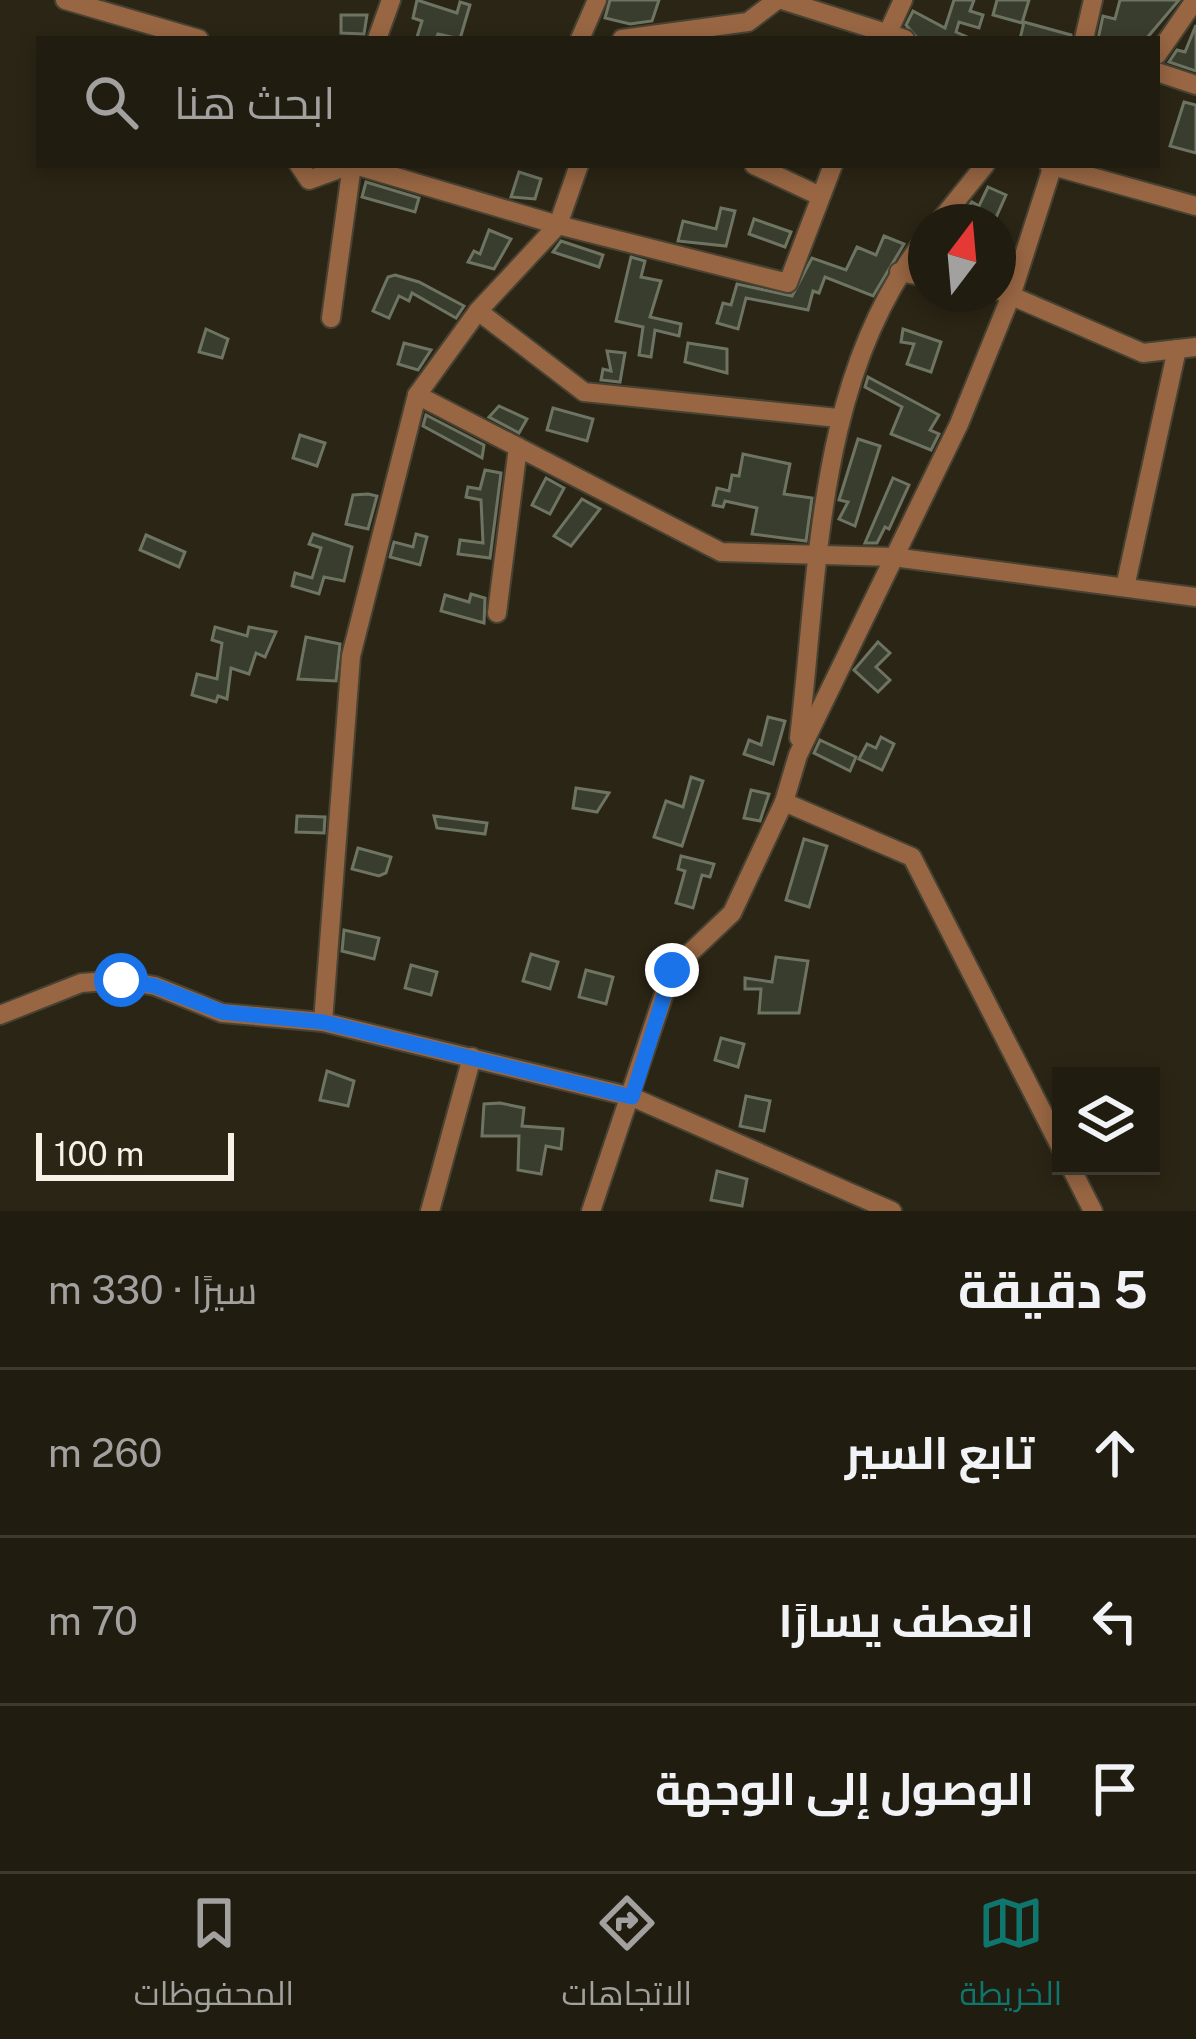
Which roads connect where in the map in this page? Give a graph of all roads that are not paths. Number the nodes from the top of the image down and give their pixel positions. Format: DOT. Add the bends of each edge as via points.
graph roads {
  1 [pos="64,0"];
  2 [pos="392,0"];
  3 [pos="597,0"];
  4 [pos="780,0"];
  5 [pos="903,0"];
  6 [pos="1093,0"];
  7 [pos="1195,0"];
  8 [pos="190,36"];
  9 [pos="378,36"];
  10 [pos="581,36"];
  11 [pos="644,36"];
  12 [pos="890,36"];
  13 [pos="893,36"];
  14 [pos="1085,36"];
  15 [pos="1160,51"];
  16 [pos="1160,73"];
  17 [pos="1196,85"];
  18 [pos="301,168"];
  19 [pos="344,168"];
  20 [pos="353,168"];
  21 [pos="363,168"];
  22 [pos="578,168"];
  23 [pos="760,168"];
  24 [pos="832,168"];
  25 [pos="983,168"];
  26 [pos="1051,168"];
  27 [pos="1063,168"];
  28 [pos="820,196"];
  29 [pos="954,204"];
  30 [pos="1196,206"];
  31 [pos="558,225"];
  32 [pos="908,261"];
  33 [pos="1016,262"];
  34 [pos="899,272"];
  35 [pos="908,274"];
  36 [pos="1016,296"];
  37 [pos="478,310"];
  38 [pos="998,312"];
  39 [pos="331,318"];
  40 [pos="1186,348"];
  41 [pos="417,395"];
  42 [pos="838,418"];
  43 [pos="518,447"];
  44 [pos="820,555"];
  45 [pos="892,557"];
  46 [pos="1126,587"];
  47 [pos="1196,597"];
  48 [pos="497,613"];
  49 [pos="797,755"];
  50 [pos="784,802"];
  51 [pos="0,1015"];
  52 [pos="323,1022"];
  53 [pos="472,1058"];
  54 [pos="632,1097"];
  55 [pos="1052,1130"];
  56 [pos="1075,1175"];
  57 [pos="430,1211"];
  58 [pos="591,1211"];
  59 [pos="892,1211"];
  60 [pos="1093,1211"];
  1 -- 8 [label="street"];
  2 -- 9 [label="street"];
  3 -- 10 [label="street"];
  4 -- 11 [label="street" via="748,22"];
  4 -- 12 [label="street"];
  5 -- 13 [label="street"];
  6 -- 14 [label="street"];
  7 -- 15 [label="street"];
  16 -- 17 [label="street"];
  18 -- 19 [label="street" via="309,180"];
  20 -- 39 [label="street"];
  21 -- 31 [label="street"];
  22 -- 31 [label="street"];
  23 -- 28 [label="street"];
  24 -- 28 [label="street"];
  25 -- 29 [label="street"];
  26 -- 33 [label="street"];
  27 -- 30 [label="street"];
  28 -- 31 [label="street" via="788,283"];
  31 -- 37 [label="street"];
  32 -- 34 [label="street"];
  34 -- 35 [label="street"];
  34 -- 42 [label="street"];
  36 -- 40 [label="street" via="1143,353"];
  37 -- 41 [label="street"];
  37 -- 42 [label="street" via="584,392"];
  38 -- 45 [label="street" via="959,424"];
  40 -- 46 [label="street"];
  41 -- 43 [label="street"];
  41 -- 52 [label="street" via="351,656"];
  42 -- 44 [label="street"];
  43 -- 44 [label="street" via="721,552"];
  43 -- 48 [label="street"];
  44 -- 45 [label="street"];
  44 -- 49 [label="street"];
  45 -- 46 [label="street"];
  45 -- 49 [label="street"];
  46 -- 47 [label="street"];
  49 -- 50 [label="street"];
  50 -- 54 [label="street" via="732,913 672,970"];
  50 -- 55 [label="street" via="912,857"];
  51 -- 52 [label="street" via="81,983 121,980 222,1012"];
  52 -- 53 [label="street"];
  53 -- 54 [label="street"];
  53 -- 57 [label="street"];
  54 -- 58 [label="street"];
  54 -- 59 [label="street"];
  56 -- 60 [label="street"];
}
